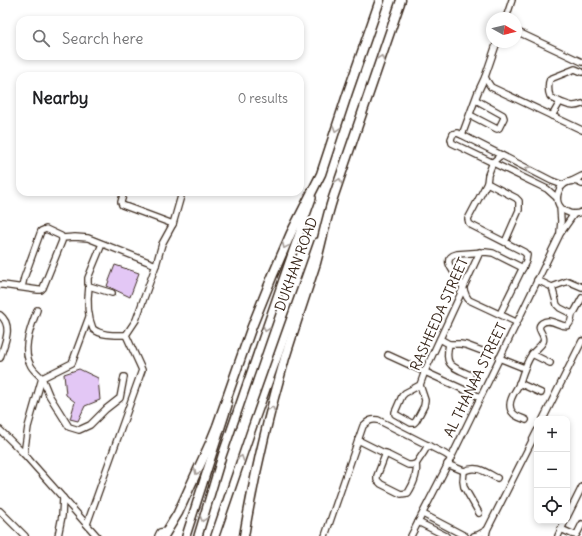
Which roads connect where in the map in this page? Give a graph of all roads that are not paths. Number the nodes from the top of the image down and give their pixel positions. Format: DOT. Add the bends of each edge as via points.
graph roads {
  1 [pos="380,0"];
  2 [pos="401,0"];
  3 [pos="512,0"];
  4 [pos="508,12"];
  5 [pos="522,34"];
  6 [pos="495,48"];
  7 [pos="582,62"];
  8 [pos="582,72"];
  9 [pos="485,77"];
  10 [pos="476,100"];
  11 [pos="560,102"];
  12 [pos="582,104"];
  13 [pos="470,115"];
  14 [pos="552,116"];
  15 [pos="582,130"];
  16 [pos="462,135"];
  17 [pos="501,156"];
  18 [pos="493,162"];
  19 [pos="321,174"];
  20 [pos="582,176"];
  21 [pos="572,181"];
  22 [pos="487,183"];
  23 [pos="582,184"];
  24 [pos="563,185"];
  25 [pos="123,196"];
  26 [pos="181,196"];
  27 [pos="557,198"];
  28 [pos="560,207"];
  29 [pos="582,212"];
  30 [pos="574,214"];
  31 [pos="327,218"];
  32 [pos="173,224"];
  33 [pos="560,234"];
  34 [pos="62,238"];
  35 [pos="505,242"];
  36 [pos="102,244"];
  37 [pos="480,252"];
  38 [pos="156,265"];
  39 [pos="523,268"];
  40 [pos="537,280"];
  41 [pos="0,285"];
  42 [pos="89,286"];
  43 [pos="22,287"];
  44 [pos="552,287"];
  45 [pos="582,287"];
  46 [pos="464,288"];
  47 [pos="112,293"];
  48 [pos="582,298"];
  49 [pos="37,310"];
  50 [pos="500,314"];
  51 [pos="572,314"];
  52 [pos="0,315"];
  53 [pos="89,317"];
  54 [pos="516,322"];
  55 [pos="126,335"];
  56 [pos="440,339"];
  57 [pos="582,341"];
  58 [pos="449,344"];
  59 [pos="482,350"];
  60 [pos="532,354"];
  61 [pos="388,355"];
  62 [pos="0,358"];
  63 [pos="499,358"];
  64 [pos="550,363"];
  65 [pos="238,368"];
  66 [pos="524,368"];
  67 [pos="425,371"];
  68 [pos="470,375"];
  69 [pos="124,377"];
  70 [pos="42,378"];
  71 [pos="519,383"];
  72 [pos="420,385"];
  73 [pos="541,393"];
  74 [pos="480,397"];
  75 [pos="544,416"];
  76 [pos="526,420"];
  77 [pos="0,430"];
  78 [pos="534,437"];
  79 [pos="358,440"];
  80 [pos="428,445"];
  81 [pos="386,453"];
  82 [pos="24,454"];
  83 [pos="451,458"];
  84 [pos="416,464"];
  85 [pos="447,464"];
  86 [pos="464,471"];
  87 [pos="497,478"];
  88 [pos="582,487"];
  89 [pos="63,498"];
  90 [pos="580,498"];
  91 [pos="0,511"];
  92 [pos="479,513"];
  93 [pos="570,513"];
  94 [pos="423,514"];
  95 [pos="418,522"];
  96 [pos="87,524"];
  97 [pos="564,524"];
  98 [pos="582,524"];
  99 [pos="561,529"];
  100 [pos="487,533"];
  101 [pos="166,534"];
  102 [pos="24,536"];
  103 [pos="58,536"];
  104 [pos="97,536"];
  105 [pos="158,536"];
  106 [pos="186,536"];
  107 [pos="198,536"];
  108 [pos="216,536"];
  109 [pos="244,536"];
  110 [pos="325,536"];
  111 [pos="411,536"];
  112 [pos="446,536"];
  113 [pos="465,536"];
  114 [pos="474,536"];
  115 [pos="558,536"];
  1 -- 19 [label="highway, DUKHAN ROAD, one-way"];
  31 -- 2 [label="highway, DUKHAN ROAD, one-way"];
  3 -- 4 [label="street"];
  5 -- 7 [label="street"];
  6 -- 9 [label="street"];
  8 -- 11 [label="street" via="575,69 550,79 550,96"];
  9 -- 10 [label="street"];
  9 -- 14 [label="street" via="491,86"];
  10 -- 13 [label="street"];
  10 -- 13 [label="street" via="504,118 497,129"];
  11 -- 12 [label="street" via="576,106"];
  11 -- 14 [label="street"];
  13 -- 16 [label="street"];
  14 -- 15 [label="street"];
  16 -- 17 [label="street"];
  16 -- 18 [label="street" via="453,134 452,143"];
  17 -- 18 [label="street"];
  24 -- 17 [label="street, one-way"];
  18 -- 22 [label="street"];
  18 -- 27 [label="street" via="547,189"];
  19 -- 65 [label="highway, one-way" via="272,277"];
  19 -- 107 [label="main road, DUKHAN ROAD, one-way" via="222,456"];
  20 -- 21 [label="street"];
  21 -- 23 [label="street"];
  21 -- 24 [label="street"];
  22 -- 35 [label="street" via="518,201 519,210"];
  22 -- 35 [label="street" via="468,221"];
  24 -- 27 [label="street"];
  25 -- 32 [label="street" via="122,205"];
  26 -- 32 [label="street"];
  27 -- 28 [label="street, AL THANAA STREET"];
  28 -- 30 [label="street"];
  28 -- 33 [label="street, AL THANAA STREET"];
  29 -- 30 [label="street"];
  30 -- 33 [label="street, AL THANAA STREET"];
  108 -- 31 [label="main road, DUKHAN ROAD, one-way"];
  109 -- 31 [label="highway, one-way" via="264,440"];
  32 -- 38 [label="street" via="162,244"];
  33 -- 40 [label="street, AL THANAA STREET"];
  34 -- 36 [label="street" via="88,238"];
  34 -- 43 [label="street" via="43,288 38,290"];
  34 -- 43 [label="street" via="46,229 41,231"];
  35 -- 39 [label="street" via="526,254 527,259"];
  36 -- 38 [label="street"];
  36 -- 42 [label="street" via="88,278"];
  37 -- 39 [label="street" via="496,254"];
  37 -- 46 [label="street, RASHEEDA STREET"];
  37 -- 46 [label="street" via="457,254 450,260 450,267"];
  38 -- 55 [label="street" via="136,320"];
  39 -- 50 [label="street"];
  40 -- 44 [label="street"];
  40 -- 54 [label="street, AL THANAA STREET"];
  41 -- 43 [label="street"];
  42 -- 47 [label="street"];
  42 -- 53 [label="street"];
  44 -- 45 [label="street" via="568,281"];
  44 -- 51 [label="street" via="557,305"];
  46 -- 50 [label="street" via="469,300"];
  46 -- 56 [label="street, RASHEEDA STREET"];
  48 -- 51 [label="street"];
  49 -- 70 [label="street" via="27,348 31,366"];
  50 -- 54 [label="street"];
  51 -- 60 [label="street" via="570,324 565,327 550,321 543,323 540,330 544,341"];
  52 -- 62 [label="street" via="5,320 8,330"];
  53 -- 55 [label="street" via="96,332"];
  53 -- 70 [label="street" via="72,363"];
  54 -- 63 [label="street, AL THANAA STREET"];
  55 -- 96 [label="street" via="142,370"];
  56 -- 58 [label="street"];
  56 -- 67 [label="street, RASHEEDA STREET"];
  57 -- 75 [label="street"];
  58 -- 59 [label="street" via="466,345"];
  58 -- 68 [label="street" via="447,360"];
  60 -- 64 [label="street"];
  60 -- 66 [label="street"];
  61 -- 67 [label="street"];
  63 -- 66 [label="street"];
  63 -- 74 [label="street, AL THANAA STREET"];
  65 -- 101 [label="highway, one-way" via="210,443"];
  65 -- 106 [label="main road" via="235,386"];
  66 -- 71 [label="street"];
  67 -- 72 [label="street, RASHEEDA STREET"];
  67 -- 74 [label="street"];
  69 -- 70 [label="street" via="120,398 90,425 79,430 69,428"];
  70 -- 82 [label="street" via="28,427"];
  71 -- 73 [label="street"];
  71 -- 76 [label="street" via="510,407 515,416"];
  72 -- 72 [label="street, RASHEEDA STREET" via="402,396 395,412 411,423 416,421 424,406 425,400"];
  74 -- 83 [label="street, AL THANAA STREET"];
  77 -- 82 [label="street"];
  78 -- 100 [label="street"];
  79 -- 80 [label="street" via="363,426 373,419"];
  79 -- 81 [label="street"];
  79 -- 110 [label="street"];
  80 -- 83 [label="street"];
  80 -- 84 [label="street"];
  81 -- 84 [label="street" via="408,465"];
  81 -- 84 [label="street" via="377,480 401,494 408,493 411,489 417,474"];
  82 -- 89 [label="street"];
  83 -- 85 [label="street, AL THANAA STREET"];
  85 -- 86 [label="street"];
  85 -- 94 [label="street, AL THANAA STREET"];
  86 -- 87 [label="street" via="475,468"];
  86 -- 92 [label="street" via="464,487"];
  88 -- 90 [label="street"];
  89 -- 96 [label="street"];
  89 -- 103 [label="street"];
  90 -- 93 [label="street"];
  91 -- 102 [label="street"];
  94 -- 95 [label="street, AL THANAA STREET"];
  94 -- 113 [label="street"];
  95 -- 111 [label="street, AL THANAA STREET"];
  95 -- 112 [label="street"];
  96 -- 104 [label="street"];
  97 -- 99 [label="street"];
  98 -- 99 [label="street" via="576,534"];
  99 -- 115 [label="street"];
  100 -- 114 [label="street"];
  101 -- 105 [label="street" via="160,532"];
}
